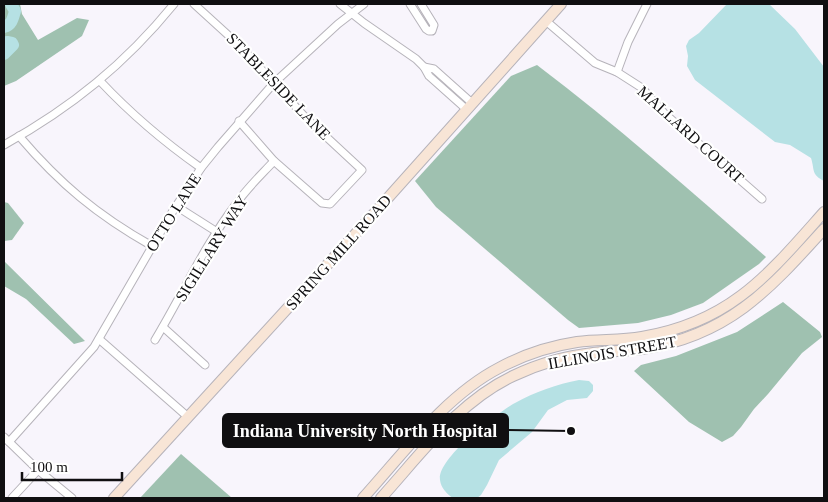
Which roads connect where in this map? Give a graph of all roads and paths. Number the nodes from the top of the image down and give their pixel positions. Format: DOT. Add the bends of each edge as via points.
graph roads {
  1 [pos="174,4"];
  2 [pos="194,4"];
  3 [pos="340,4"];
  4 [pos="364,4"];
  5 [pos="410,4"];
  6 [pos="421,4"];
  7 [pos="561,4"];
  8 [pos="647,4"];
  9 [pos="351,13"];
  10 [pos="546,21"];
  11 [pos="617,72"];
  12 [pos="100,81"];
  13 [pos="274,82"];
  14 [pos="469,106"];
  15 [pos="239,121"];
  16 [pos="19,136"];
  17 [pos="4,144"];
  18 [pos="274,161"];
  19 [pos="201,168"];
  20 [pos="762,198"];
  21 [pos="176,206"];
  22 [pos="824,212"];
  23 [pos="824,229"];
  24 [pos="217,232"];
  25 [pos="152,246"];
  26 [pos="163,327"];
  27 [pos="99,339"];
  28 [pos="155,340"];
  29 [pos="205,365"];
  30 [pos="188,417"];
  31 [pos="6,440"];
  32 [pos="38,470"];
  33 [pos="12,498"];
  34 [pos="72,498"];
  35 [pos="114,498"];
  36 [pos="363,498"];
  37 [pos="381,498"];
  1 -- 12 [label="street"];
  2 -- 13 [label="street, STABLESIDE LANE"];
  3 -- 9 [label="street"];
  4 -- 9 [label="street, OTTO LANE"];
  5 -- 6 [label="street" via="426,29 432,30 434,24"];
  7 -- 10 [label="street, SPRING MILL ROAD"];
  8 -- 11 [label="street"];
  9 -- 13 [label="street, OTTO LANE"];
  9 -- 14 [label="street" via="393,42 424,67 429,76"];
  10 -- 11 [label="street, MALLARD COURT" via="595,64"];
  10 -- 14 [label="street, SPRING MILL ROAD"];
  11 -- 20 [label="street, MALLARD COURT" via="642,88 666,114"];
  12 -- 16 [label="street"];
  12 -- 19 [label="street" via="149,130"];
  13 -- 15 [label="street, OTTO LANE"];
  13 -- 18 [label="street, STABLESIDE LANE" via="306,118 362,170 330,204 322,203"];
  14 -- 30 [label="street, SPRING MILL ROAD"];
  15 -- 18 [label="street"];
  15 -- 19 [label="street, OTTO LANE"];
  16 -- 17 [label="street"];
  16 -- 25 [label="street" via="49,170 86,203"];
  18 -- 24 [label="street, SIGILLARY WAY" via="249,187"];
  19 -- 21 [label="street, OTTO LANE"];
  21 -- 24 [label="street"];
  21 -- 25 [label="street, OTTO LANE"];
  22 -- 36 [label="street, ILLINOIS STREET" via="750,290 698,321 664,333 555,346 520,358 476,381 423,431"];
  23 -- 37 [label="street, ILLINOIS STREET" via="763,294 712,328 654,347 557,360 501,382 453,418"];
  24 -- 26 [label="street, SIGILLARY WAY"];
  25 -- 27 [label="street, OTTO LANE"];
  26 -- 28 [label="street, SIGILLARY WAY"];
  26 -- 29 [label="street"];
  27 -- 30 [label="street"];
  27 -- 31 [label="street, OTTO LANE"];
  30 -- 35 [label="street, SPRING MILL ROAD"];
  31 -- 32 [label="street"];
  32 -- 33 [label="street"];
  32 -- 34 [label="street"];
}
